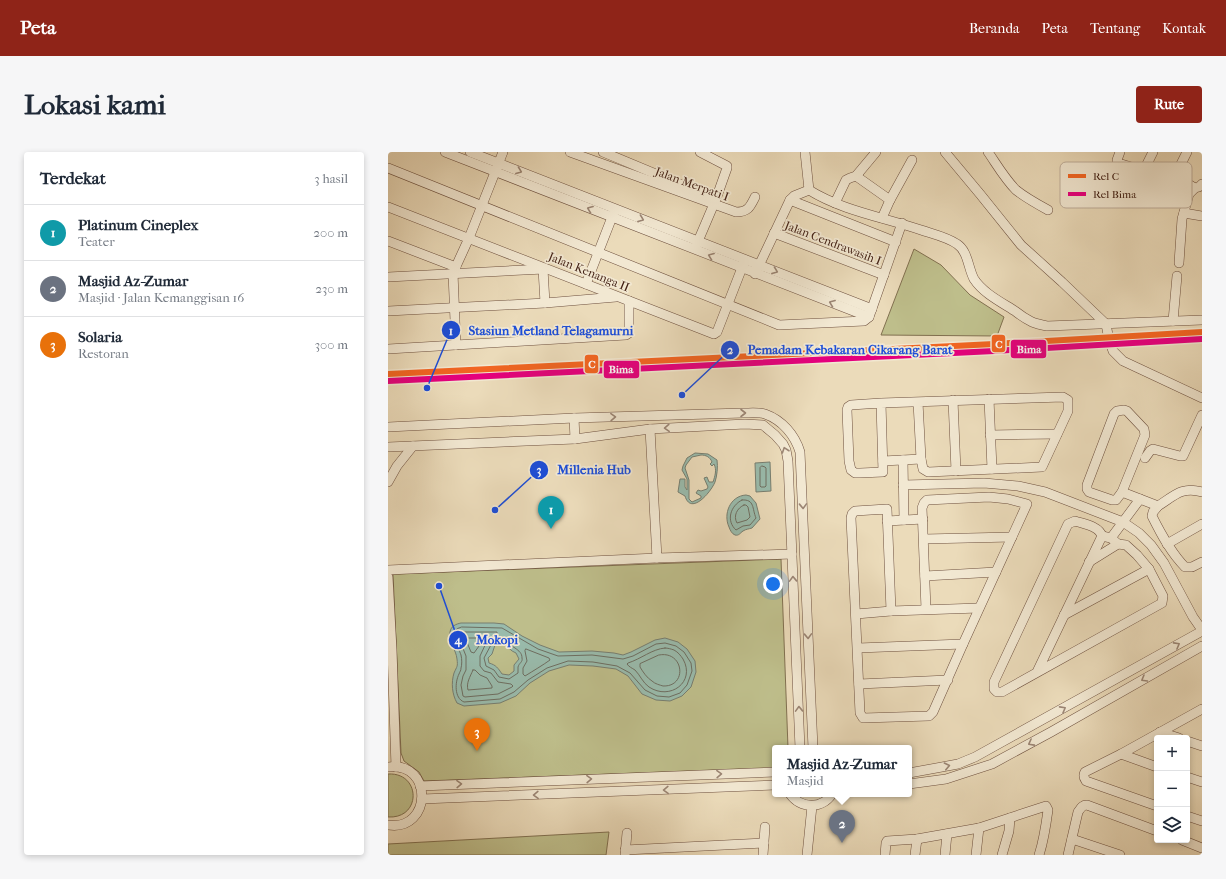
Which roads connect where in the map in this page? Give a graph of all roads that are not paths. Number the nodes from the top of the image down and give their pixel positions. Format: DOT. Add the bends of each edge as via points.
graph roads {
  1 [pos="445,152"];
  2 [pos="470,152"];
  3 [pos="503,152"];
  4 [pos="570,152"];
  5 [pos="599,152"];
  6 [pos="603,152"];
  7 [pos="700,152"];
  8 [pos="804,152"];
  9 [pos="876,152"];
  10 [pos="945,152"];
  11 [pos="988,152"];
  12 [pos="1120,152"];
  13 [pos="1153,152"];
  14 [pos="1187,152"];
  15 [pos="912,160"];
  16 [pos="596,162"];
  17 [pos="1118,162"];
  18 [pos="1148,162"];
  19 [pos="1182,162"];
  20 [pos="497,167"];
  21 [pos="388,168"];
  22 [pos="856,176"];
  23 [pos="810,190"];
  24 [pos="755,197"];
  25 [pos="790,200"];
  26 [pos="890,200"];
  27 [pos="715,202"];
  28 [pos="835,203"];
  29 [pos="482,206"];
  30 [pos="388,207"];
  31 [pos="1185,208"];
  32 [pos="1048,210"];
  33 [pos="614,213"];
  34 [pos="1184,213"];
  35 [pos="1202,216"];
  36 [pos="882,218"];
  37 [pos="902,223"];
  38 [pos="774,233"];
  39 [pos="469,238"];
  40 [pos="388,241"];
  41 [pos="896,242"];
  42 [pos="696,246"];
  43 [pos="598,252"];
  44 [pos="1179,263"];
  45 [pos="743,264"];
  46 [pos="546,269"];
  47 [pos="757,269"];
  48 [pos="454,270"];
  49 [pos="884,275"];
  50 [pos="1177,276"];
  51 [pos="388,277"];
  52 [pos="586,284"];
  53 [pos="618,297"];
  54 [pos="629,300"];
  55 [pos="545,303"];
  56 [pos="728,303"];
  57 [pos="454,308"];
  58 [pos="388,311"];
  59 [pos="870,313"];
  60 [pos="1202,320"];
  61 [pos="1173,321"];
  62 [pos="1106,324"];
  63 [pos="456,345"];
  64 [pos="388,349"];
  65 [pos="1202,398"];
  66 [pos="989,399"];
  67 [pos="953,400"];
  68 [pos="918,402"];
  69 [pos="881,403"];
  70 [pos="1202,415"];
  71 [pos="574,418"];
  72 [pos="388,427"];
  73 [pos="650,429"];
  74 [pos="1057,434"];
  75 [pos="990,435"];
  76 [pos="575,439"];
  77 [pos="413,446"];
  78 [pos="388,447"];
  79 [pos="1145,458"];
  80 [pos="921,459"];
  81 [pos="903,460"];
  82 [pos="883,461"];
  83 [pos="992,469"];
  84 [pos="956,471"];
  85 [pos="388,482"];
  86 [pos="903,485"];
  87 [pos="1122,492"];
  88 [pos="1202,492"];
  89 [pos="1140,499"];
  90 [pos="1158,506"];
  91 [pos="887,520"];
  92 [pos="904,520"];
  93 [pos="923,520"];
  94 [pos="1123,522"];
  95 [pos="1202,524"];
  96 [pos="1102,536"];
  97 [pos="1012,537"];
  98 [pos="924,539"];
  99 [pos="1115,541"];
  100 [pos="1167,544"];
  101 [pos="792,554"];
  102 [pos="657,558"];
  103 [pos="1089,562"];
  104 [pos="1202,562"];
  105 [pos="1149,569"];
  106 [pos="388,570"];
  107 [pos="996,572"];
  108 [pos="925,576"];
  109 [pos="388,577"];
  110 [pos="979,608"];
  111 [pos="926,609"];
  112 [pos="891,611"];
  113 [pos="856,614"];
  114 [pos="1064,615"];
  115 [pos="1202,630"];
  116 [pos="963,644"];
  117 [pos="1202,646"];
  118 [pos="858,648"];
  119 [pos="1037,672"];
  120 [pos="948,680"];
  121 [pos="859,684"];
  122 [pos="1202,709"];
  123 [pos="1160,732"];
  124 [pos="1170,735"];
  125 [pos="1190,742"];
  126 [pos="800,745"];
  127 [pos="813,745"];
  128 [pos="1202,746"];
  129 [pos="1121,754"];
  130 [pos="1154,766"];
  131 [pos="392,767"];
  132 [pos="772,772"];
  133 [pos="912,772"];
  134 [pos="1190,778"];
  135 [pos="1202,782"];
  136 [pos="912,784"];
  137 [pos="772,785"];
  138 [pos="420,786"];
  139 [pos="793,797"];
  140 [pos="829,797"];
  141 [pos="422,799"];
  142 [pos="1154,805"];
  143 [pos="812,806"];
  144 [pos="1190,817"];
  145 [pos="1010,818"];
  146 [pos="1202,821"];
  147 [pos="388,825"];
  148 [pos="765,827"];
  149 [pos="979,828"];
  150 [pos="1154,830"];
  151 [pos="627,832"];
  152 [pos="947,834"];
  153 [pos="917,839"];
  154 [pos="1072,839"];
  155 [pos="1190,843"];
  156 [pos="764,844"];
  157 [pos="728,845"];
  158 [pos="1202,848"];
  159 [pos="625,852"];
  160 [pos="727,855"];
  161 [pos="763,855"];
  162 [pos="807,855"];
  163 [pos="885,855"];
  164 [pos="915,855"];
  165 [pos="944,855"];
  166 [pos="976,855"];
  167 [pos="1002,855"];
  168 [pos="1039,855"];
  169 [pos="1068,855"];
  170 [pos="1120,855"];
  1 -- 20 [label="street"];
  2 -- 20 [label="street"];
  3 -- 20 [label="street"];
  4 -- 16 [label="street, Jalan Merpati I"];
  5 -- 16 [label="street"];
  6 -- 27 [label="street"];
  7 -- 27 [label="street" via="727,166"];
  8 -- 23 [label="street"];
  9 -- 22 [label="street"];
  10 -- 62 [label="street" via="1021,246"];
  11 -- 32 [label="street" via="1016,190"];
  12 -- 17 [label="street"];
  13 -- 18 [label="street"];
  14 -- 19 [label="street"];
  15 -- 26 [label="street"];
  16 -- 27 [label="street, Jalan Merpati I"];
  20 -- 29 [label="street"];
  20 -- 33 [label="street"];
  21 -- 29 [label="street"];
  22 -- 26 [label="street"];
  22 -- 28 [label="street" via="846,180"];
  23 -- 25 [label="street"];
  23 -- 28 [label="street"];
  24 -- 27 [label="street, Jalan Merpati I" via="743,212 730,210"];
  25 -- 38 [label="street"];
  25 -- 41 [label="street"];
  26 -- 36 [label="street"];
  27 -- 42 [label="street"];
  28 -- 36 [label="street"];
  29 -- 39 [label="street"];
  29 -- 43 [label="street"];
  30 -- 39 [label="street, Jalan Kenanga II"];
  31 -- 34 [label="street"];
  33 -- 42 [label="street"];
  33 -- 43 [label="street"];
  34 -- 35 [label="street"];
  34 -- 44 [label="street"];
  36 -- 37 [label="street"];
  37 -- 41 [label="street"];
  37 -- 62 [label="street" via="948,238 958,244 979,285 1030,321 1047,326"];
  38 -- 47 [label="street"];
  38 -- 49 [label="street, Jalan Cendrawasih I"];
  39 -- 46 [label="street, Jalan Kenanga II"];
  39 -- 48 [label="street"];
  40 -- 48 [label="street"];
  41 -- 49 [label="street"];
  42 -- 45 [label="street"];
  43 -- 52 [label="street"];
  43 -- 56 [label="street"];
  45 -- 47 [label="street"];
  45 -- 56 [label="street, Jalan Kenanga II"];
  46 -- 48 [label="street"];
  46 -- 52 [label="street, Jalan Kenanga II"];
  46 -- 55 [label="street"];
  47 -- 59 [label="street"];
  48 -- 51 [label="street"];
  48 -- 57 [label="street"];
  49 -- 59 [label="street"];
  50 -- 61 [label="street"];
  52 -- 53 [label="street, Jalan Kenanga II"];
  53 -- 54 [label="street, Jalan Kenanga II"];
  53 -- 55 [label="street"];
  54 -- 56 [label="street, Jalan Kenanga II" via="714,334"];
  54 -- 63 [label="street" via="629,333 626,335"];
  55 -- 57 [label="street"];
  56 -- 59 [label="street" via="780,325 864,320"];
  57 -- 58 [label="street"];
  57 -- 63 [label="street"];
  60 -- 61 [label="street"];
  61 -- 62 [label="street"];
  62 -- 65 [label="street" via="1113,351 1123,361"];
  63 -- 64 [label="street"];
  66 -- 67 [label="street"];
  66 -- 74 [label="street" via="1066,398 1068,411"];
  66 -- 75 [label="street"];
  67 -- 68 [label="street"];
  67 -- 84 [label="street"];
  68 -- 69 [label="street"];
  68 -- 80 [label="street"];
  69 -- 82 [label="street"];
  69 -- 82 [label="street" via="848,407 847,415 851,470 855,473 883,472"];
  70 -- 79 [label="street" via="1183,456 1153,449"];
  71 -- 72 [label="street"];
  71 -- 76 [label="street"];
  71 -- 127 [label="street, one-way" via="764,414 784,426 792,435 798,444 801,459"];
  73 -- 76 [label="street"];
  101 -- 73 [label="street, one-way" via="788,461 786,450 776,435 763,425 745,424"];
  73 -- 102 [label="street"];
  74 -- 75 [label="street"];
  74 -- 83 [label="street" via="1042,467"];
  75 -- 83 [label="street"];
  76 -- 77 [label="street"];
  77 -- 78 [label="street"];
  77 -- 85 [label="street" via="396,466"];
  80 -- 81 [label="street"];
  80 -- 84 [label="street" via="923,469 928,472"];
  81 -- 82 [label="street"];
  81 -- 86 [label="street"];
  83 -- 84 [label="street"];
  86 -- 92 [label="street"];
  86 -- 94 [label="street" via="984,483 1018,486 1045,492"];
  87 -- 87 [label="street" via="1145,435 1144,429 1124,410 1114,414 1088,480 1087,489 1112,500 1116,500"];
  87 -- 89 [label="street"];
  88 -- 90 [label="street" via="1184,490"];
  89 -- 90 [label="street"];
  89 -- 94 [label="street"];
  90 -- 100 [label="street" via="1152,516"];
  91 -- 92 [label="street"];
  91 -- 112 [label="street"];
  91 -- 113 [label="street" via="887,509 855,511 852,514"];
  92 -- 93 [label="street"];
  93 -- 97 [label="street" via="922,508 927,500 989,498 1028,504"];
  93 -- 98 [label="street"];
  94 -- 99 [label="street"];
  94 -- 115 [label="street" via="1151,545"];
  95 -- 100 [label="street"];
  96 -- 99 [label="street"];
  96 -- 103 [label="street"];
  96 -- 119 [label="street" via="1096,528 1075,521 1068,524 994,682 994,689 1002,692"];
  97 -- 98 [label="street"];
  97 -- 107 [label="street"];
  98 -- 108 [label="street"];
  99 -- 103 [label="street"];
  99 -- 105 [label="street" via="1126,545"];
  100 -- 104 [label="street" via="1185,567 1192,568"];
  101 -- 102 [label="street"];
  126 -- 101 [label="street, one-way"];
  102 -- 106 [label="street"];
  103 -- 114 [label="street"];
  105 -- 114 [label="street"];
  105 -- 119 [label="street" via="1163,596 1162,604"];
  107 -- 108 [label="street"];
  107 -- 110 [label="street"];
  108 -- 111 [label="street"];
  109 -- 131 [label="street" via="393,673"];
  110 -- 111 [label="street"];
  110 -- 116 [label="street"];
  111 -- 112 [label="street"];
  112 -- 113 [label="street"];
  113 -- 118 [label="street"];
  114 -- 119 [label="street"];
  133 -- 115 [label="street, one-way" via="952,765 975,757"];
  116 -- 118 [label="street"];
  116 -- 120 [label="street"];
  117 -- 136 [label="street, one-way" via="992,764 946,779"];
  118 -- 121 [label="street"];
  120 -- 121 [label="street"];
  120 -- 121 [label="street" via="929,716 863,718 860,713"];
  122 -- 123 [label="street"];
  123 -- 124 [label="street"];
  123 -- 129 [label="street"];
  125 -- 128 [label="street"];
  129 -- 130 [label="street"];
  129 -- 142 [label="street" via="1085,772 1084,778 1086,781"];
  131 -- 138 [label="street" via="406,770 415,776"];
  138 -- 132 [label="street, one-way"];
  134 -- 135 [label="street"];
  137 -- 141 [label="street, one-way"];
  138 -- 141 [label="street"];
  139 -- 143 [label="street" via="804,805"];
  140 -- 143 [label="street" via="825,802"];
  141 -- 147 [label="street" via="417,813 412,818 399,825"];
  143 -- 162 [label="street"];
  144 -- 146 [label="street"];
  145 -- 149 [label="street"];
  145 -- 167 [label="street"];
  145 -- 168 [label="street" via="1044,806 1048,808 1044,840"];
  148 -- 156 [label="street"];
  149 -- 152 [label="street"];
  149 -- 166 [label="street"];
  150 -- 154 [label="street" via="1084,805 1078,812"];
  151 -- 159 [label="street"];
  152 -- 153 [label="street"];
  152 -- 165 [label="street"];
  153 -- 163 [label="street" via="887,841"];
  153 -- 164 [label="street"];
  154 -- 169 [label="street"];
  154 -- 170 [label="street"];
  155 -- 158 [label="street"];
  156 -- 157 [label="street"];
  156 -- 161 [label="street"];
  157 -- 159 [label="street"];
  157 -- 160 [label="street"];
}
